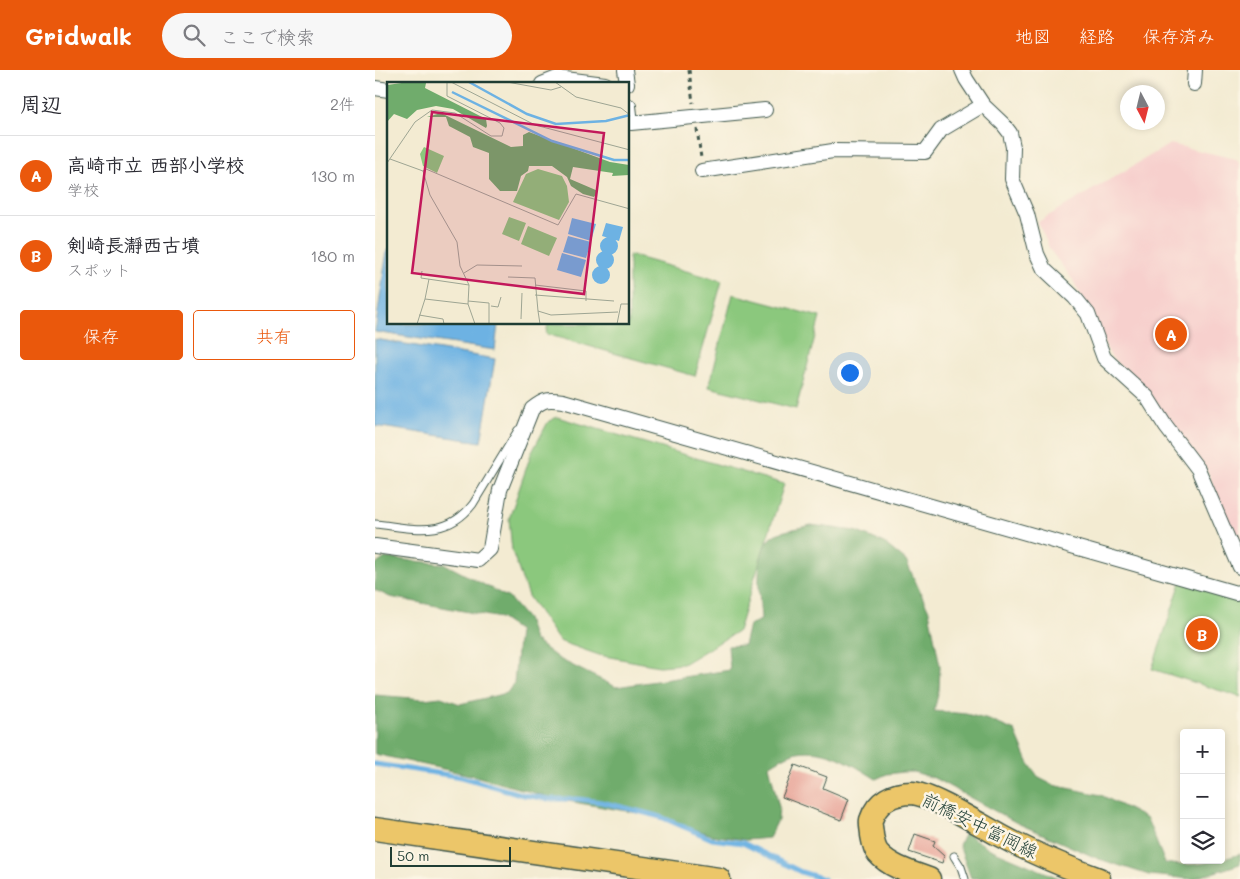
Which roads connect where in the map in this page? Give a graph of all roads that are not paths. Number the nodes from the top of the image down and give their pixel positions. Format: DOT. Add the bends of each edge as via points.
graph roads {
  1 [pos="962,70"];
  2 [pos="1195,70"];
  3 [pos="548,82"];
  4 [pos="589,82"];
  5 [pos="1194,84"];
  6 [pos="983,105"];
  7 [pos="765,110"];
  8 [pos="630,114"];
  9 [pos="702,171"];
  10 [pos="532,409"];
  11 [pos="375,524"];
  12 [pos="375,546"];
  13 [pos="1240,567"];
  14 [pos="1240,592"];
  15 [pos="375,829"];
  16 [pos="954,856"];
  17 [pos="719,879"];
  18 [pos="929,879"];
  19 [pos="965,879"];
  20 [pos="1099,879"];
  1 -- 6 [label="street"];
  2 -- 5 [label="street"];
  3 -- 4 [label="street" via="557,78"];
  6 -- 9 [label="street" via="941,130 925,152 833,151"];
  6 -- 13 [label="street" via="1010,134 1012,179 1044,269 1088,314 1104,358 1147,397 1198,469"];
  7 -- 8 [label="street" via="631,123"];
  10 -- 11 [label="lane" via="473,504 457,521 445,527 428,529"];
  10 -- 12 [label="street" via="500,490 490,549 478,560"];
  10 -- 14 [label="street" via="549,399 563,401"];
  15 -- 17 [label="main road"];
  16 -- 19 [label="lane"];
  18 -- 20 [label="main road, 前橋安中富岡線" via="899,868 878,852 873,842 871,821 880,803 894,795 913,793 932,799 1003,837"];
}
